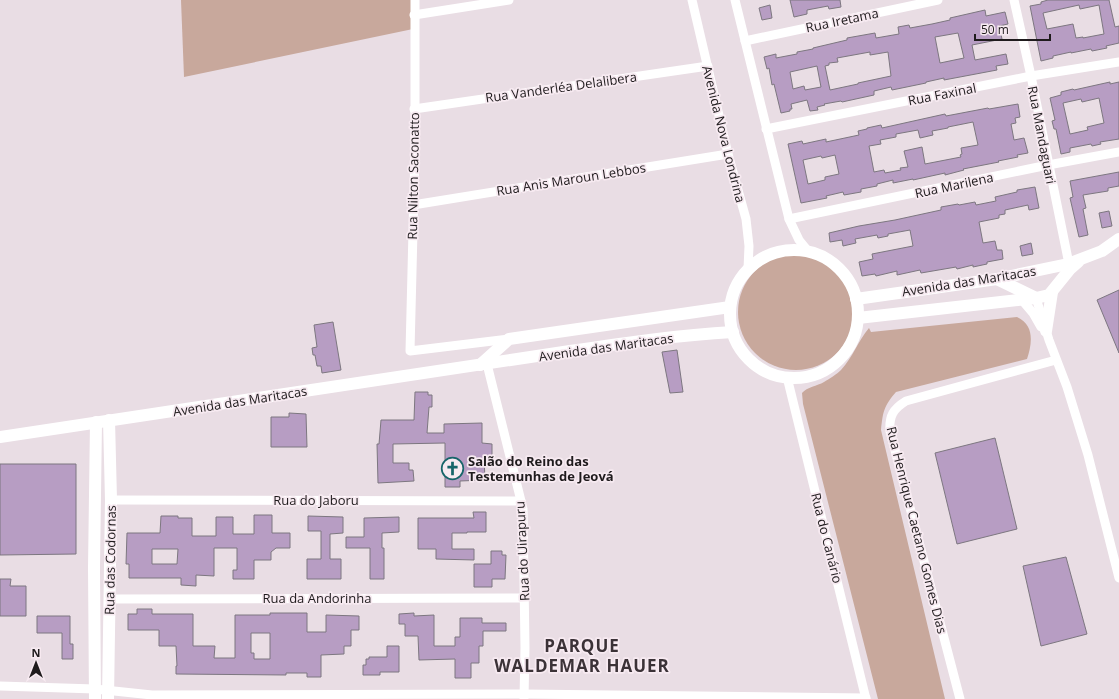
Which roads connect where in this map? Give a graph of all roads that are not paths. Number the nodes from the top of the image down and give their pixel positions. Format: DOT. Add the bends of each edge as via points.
graph roads {
  1 [pos="415,0"];
  2 [pos="509,0"];
  3 [pos="692,0"];
  4 [pos="735,0"];
  5 [pos="938,0"];
  6 [pos="1014,0"];
  7 [pos="414,15"];
  8 [pos="745,41"];
  9 [pos="1119,62"];
  10 [pos="708,66"];
  11 [pos="1031,76"];
  12 [pos="414,109"];
  13 [pos="766,129"];
  14 [pos="1119,152"];
  15 [pos="728,154"];
  16 [pos="1048,165"];
  17 [pos="413,205"];
  18 [pos="789,219"];
  19 [pos="1119,239"];
  20 [pos="808,252"];
  21 [pos="1069,266"];
  22 [pos="748,269"];
  23 [pos="997,279"];
  24 [pos="1052,292"];
  25 [pos="1036,298"];
  26 [pos="856,299"];
  27 [pos="1022,300"];
  28 [pos="730,307"];
  29 [pos="858,318"];
  30 [pos="636,321"];
  31 [pos="733,332"];
  32 [pos="1047,336"];
  33 [pos="509,339"];
  34 [pos="639,341"];
  35 [pos="410,351"];
  36 [pos="1056,360"];
  37 [pos="484,363"];
  38 [pos="788,377"];
  39 [pos="109,420"];
  40 [pos="96,422"];
  41 [pos="0,437"];
  42 [pos="111,500"];
  43 [pos="521,501"];
  44 [pos="94,568"];
  45 [pos="111,568"];
  46 [pos="1119,578"];
  47 [pos="524,598"];
  48 [pos="110,599"];
  49 [pos="0,686"];
  50 [pos="95,694"];
  51 [pos="108,695"];
  52 [pos="524,697"];
  53 [pos="866,699"];
  54 [pos="960,699"];
  1 -- 7 [label="street, Rua Nilton Saconatto"];
  2 -- 7 [label="street"];
  3 -- 10 [label="street, Avenida Nova Londrina"];
  4 -- 8 [label="street"];
  5 -- 8 [label="street, Rua Iretama"];
  6 -- 11 [label="street, Rua Mandaguari"];
  7 -- 12 [label="street, Rua Nilton Saconatto"];
  8 -- 13 [label="street"];
  9 -- 11 [label="street, Rua Faxinal"];
  10 -- 12 [label="street, Rua Vanderléa Delalibera"];
  10 -- 15 [label="street, Avenida Nova Londrina"];
  11 -- 13 [label="street, Rua Faxinal"];
  11 -- 16 [label="street, Rua Mandaguari"];
  12 -- 17 [label="street, Rua Nilton Saconatto"];
  13 -- 18 [label="street"];
  14 -- 16 [label="street, Rua Marilena"];
  15 -- 17 [label="street, Rua Anis Maroun Lebbos"];
  15 -- 22 [label="street, Avenida Nova Londrina" via="746,219"];
  16 -- 18 [label="street, Rua Marilena"];
  16 -- 21 [label="street, Rua Mandaguari"];
  17 -- 35 [label="street, Rua Nilton Saconatto"];
  18 -- 20 [label="street" via="798,240"];
  19 -- 21 [label="street" via="1102,251"];
  20 -- 22 [label="street" via="776,252"];
  20 -- 26 [label="street" via="836,265 846,276"];
  21 -- 23 [label="street, Avenida das Maritacas"];
  21 -- 24 [label="street"];
  22 -- 28 [label="street" via="739,281"];
  23 -- 25 [label="street"];
  23 -- 26 [label="street, Avenida das Maritacas"];
  24 -- 25 [label="street, Avenida das Maritacas"];
  24 -- 32 [label="street"];
  25 -- 27 [label="street, Avenida das Maritacas"];
  25 -- 32 [label="street"];
  26 -- 29 [label="street"];
  27 -- 29 [label="street, Avenida das Maritacas"];
  27 -- 32 [label="street"];
  28 -- 30 [label="street, Avenida das Maritacas"];
  28 -- 31 [label="street"];
  29 -- 38 [label="street" via="855,333 840,358 816,373"];
  30 -- 33 [label="street, Avenida das Maritacas"];
  30 -- 34 [label="street"];
  31 -- 34 [label="street, Avenida das Maritacas"];
  31 -- 38 [label="street" via="749,359 767,371"];
  32 -- 36 [label="street"];
  33 -- 35 [label="street, Avenida das Maritacas"];
  33 -- 37 [label="street"];
  34 -- 37 [label="street, Avenida das Maritacas"];
  36 -- 46 [label="street" via="1088,455"];
  36 -- 54 [label="street, Rua Henrique Caetano Gomes Dias" via="906,401 897,407 890,420 890,431"];
  37 -- 39 [label="street, Avenida das Maritacas"];
  37 -- 43 [label="street, Rua do Uirapuru"];
  38 -- 53 [label="street, Rua do Canário"];
  39 -- 40 [label="street, Avenida das Maritacas"];
  39 -- 42 [label="street, Rua das Codornas"];
  40 -- 41 [label="street, Avenida das Maritacas"];
  40 -- 44 [label="street, Rua das Codornas"];
  42 -- 43 [label="street, Rua do Jaboru"];
  42 -- 45 [label="street, Rua das Codornas"];
  43 -- 47 [label="street, Rua do Uirapuru"];
  44 -- 45 [label="street"];
  44 -- 50 [label="street, Rua das Codornas"];
  45 -- 48 [label="street, Rua das Codornas"];
  47 -- 48 [label="street, Rua da Andorinha"];
  47 -- 52 [label="street, Rua do Uirapuru"];
  48 -- 51 [label="street, Rua das Codornas"];
  49 -- 50 [label="street"];
  50 -- 51 [label="street"];
  51 -- 52 [label="street"];
  52 -- 53 [label="street"];
}
